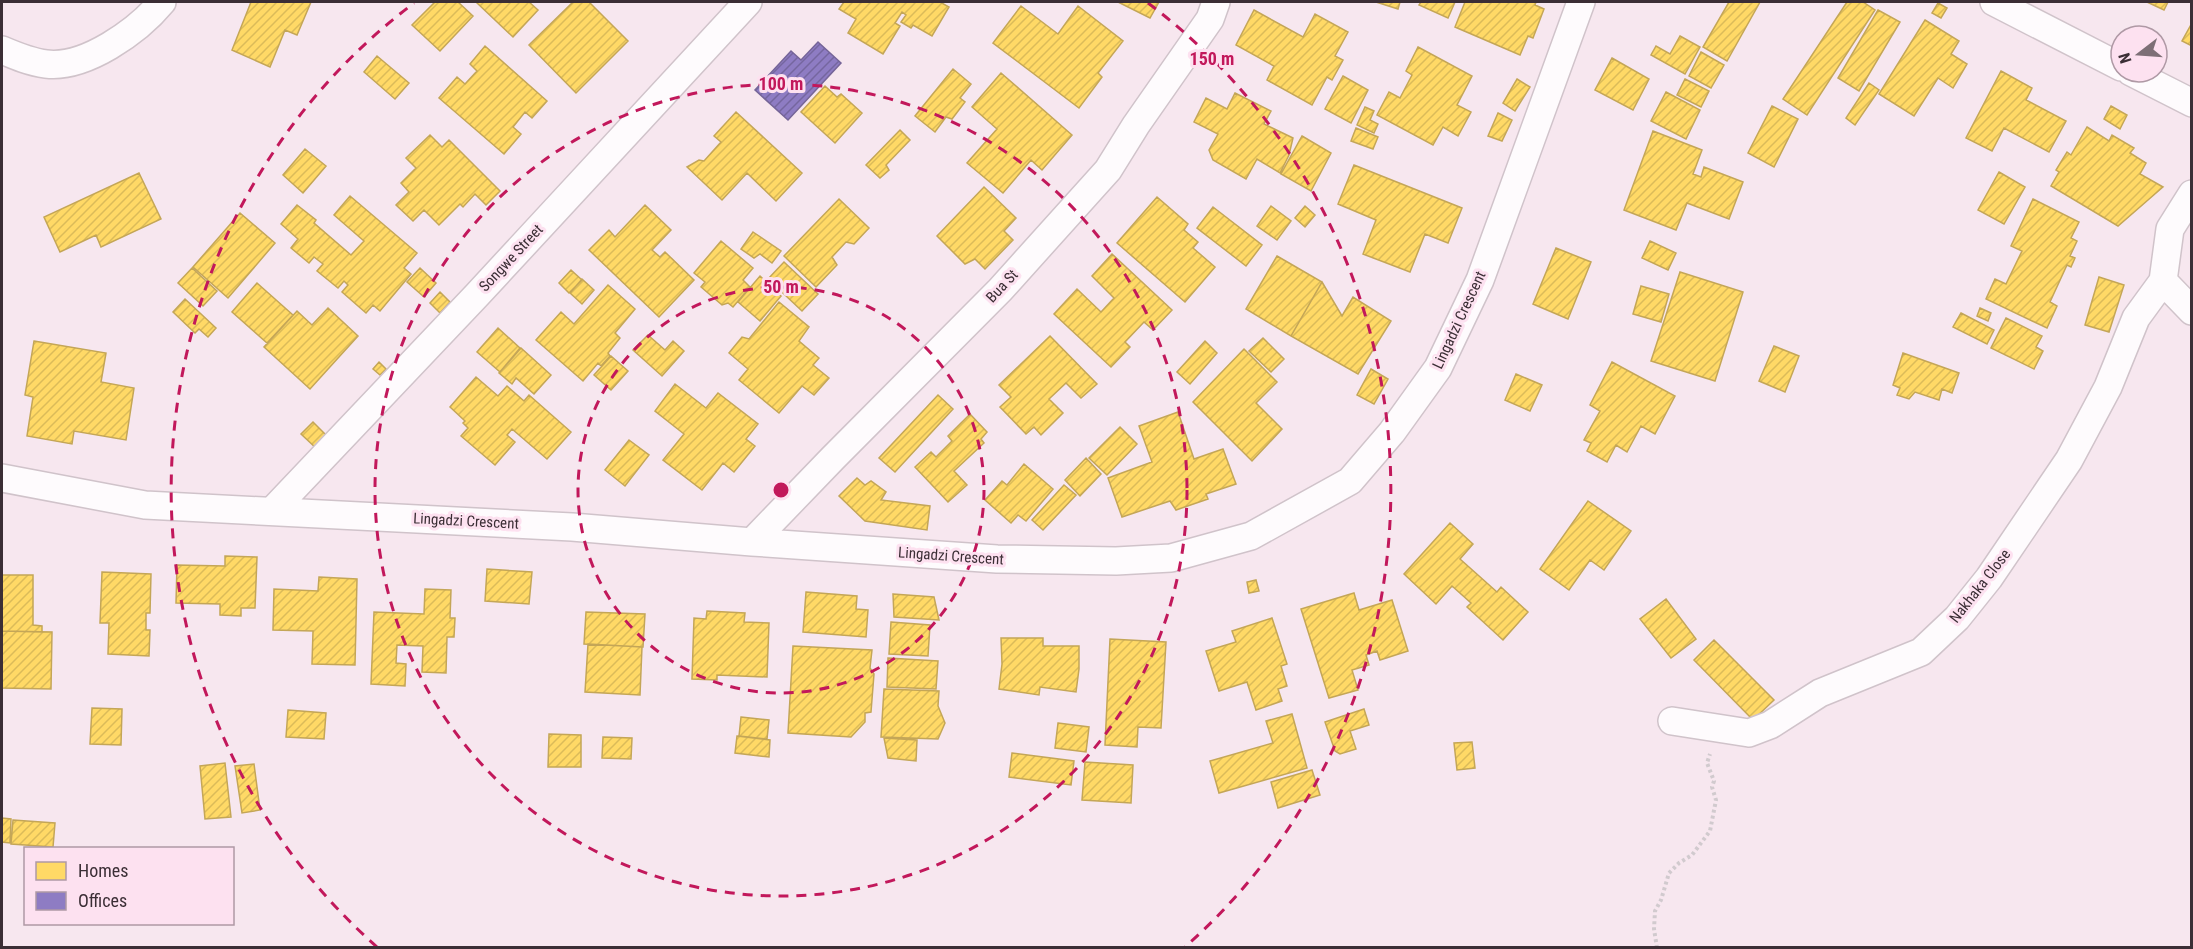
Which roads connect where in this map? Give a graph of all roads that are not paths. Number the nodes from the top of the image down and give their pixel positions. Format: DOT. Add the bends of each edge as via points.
graph roads {
  1 [pos="162,2"];
  2 [pos="748,2"];
  3 [pos="1216,2"];
  4 [pos="1581,2"];
  5 [pos="1995,2"];
  6 [pos="2,50"];
  7 [pos="2109,61"];
  8 [pos="2155,84"];
  9 [pos="2192,103"];
  10 [pos="2192,194"];
  11 [pos="2163,281"];
  12 [pos="2192,311"];
  13 [pos="2,478"];
  14 [pos="272,511"];
  15 [pos="752,543"];
  16 [pos="1672,721"];
  1 -- 6 [label="street" via="130,31 92,55 70,63 27,60"];
  2 -- 14 [label="street, Songwe Street"];
  3 -- 15 [label="street, Bua St" via="1210,19 1108,170 1000,290"];
  4 -- 15 [label="street, Lingadzi Crescent" via="1480,280 1438,368 1392,432 1350,481 1251,536 1171,558 997,559"];
  5 -- 7 [label="street"];
  8 -- 9 [label="street"];
  10 -- 11 [label="street" via="2170,229"];
  11 -- 12 [label="street"];
  11 -- 16 [label="street, Nakhaka Close" via="2136,318 2108,387 2069,460 1989,578 1957,618 1921,652 1820,693 1770,725 1749,733"];
  13 -- 14 [label="street, Lingadzi Crescent" via="145,505"];
  14 -- 15 [label="street, Lingadzi Crescent" via="572,527"];
}
